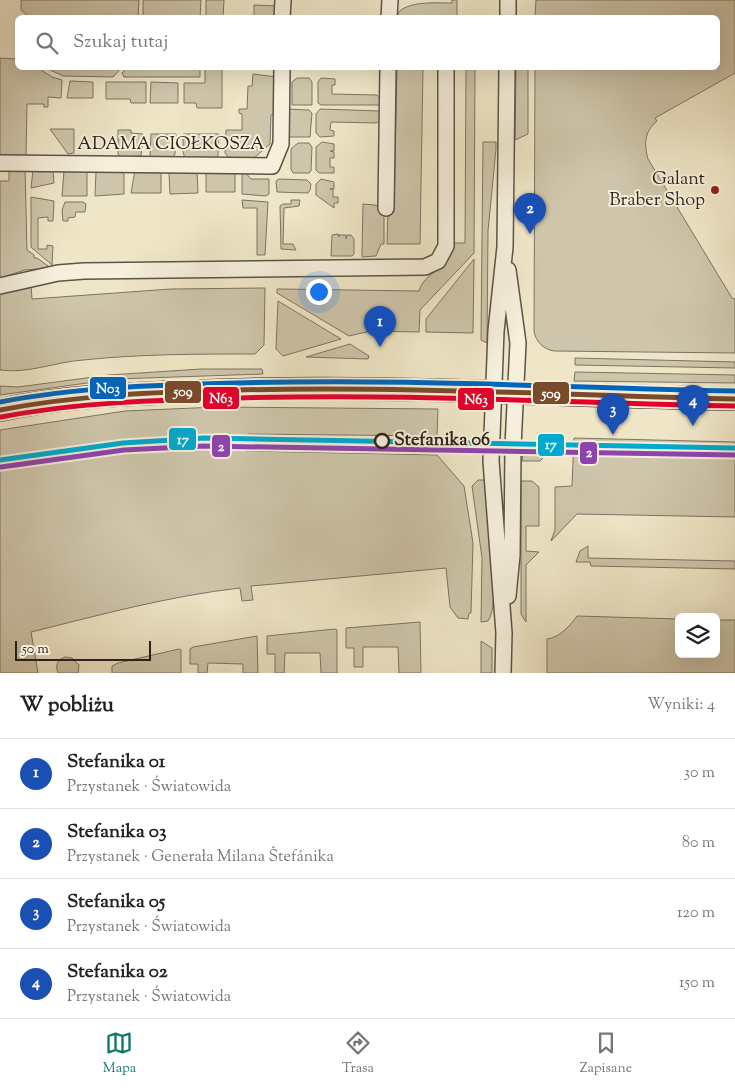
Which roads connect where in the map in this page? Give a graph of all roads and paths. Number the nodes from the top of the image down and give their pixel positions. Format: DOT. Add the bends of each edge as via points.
graph roads {
  1 [pos="283,0"];
  2 [pos="390,0"];
  3 [pos="508,0"];
  4 [pos="282,15"];
  5 [pos="389,15"];
  6 [pos="508,15"];
  7 [pos="282,70"];
  8 [pos="388,70"];
  9 [pos="446,70"];
  10 [pos="507,70"];
  11 [pos="0,163"];
  12 [pos="386,208"];
  13 [pos="505,247"];
  14 [pos="0,286"];
  15 [pos="495,392"];
  16 [pos="516,394"];
  17 [pos="735,399"];
  18 [pos="0,410"];
  19 [pos="504,633"];
  20 [pos="503,673"];
  1 -- 4 [label="street"];
  2 -- 5 [label="street"];
  3 -- 6 [label="street"];
  7 -- 11 [label="street, ADAMA CIOŁKOSZA" via="281,144 272,166"];
  8 -- 12 [label="street"];
  9 -- 14 [label="street" via="446,246 438,262 425,267 84,271 58,273"];
  10 -- 13 [label="street"];
  13 -- 15 [label="street" via="496,331"];
  13 -- 16 [label="street" via="518,343"];
  15 -- 16 [label="street"];
  15 -- 18 [label="street" via="331,388 237,390 102,396"];
  15 -- 19 [label="street" via="492,489"];
  16 -- 17 [label="street"];
  16 -- 19 [label="street" via="512,555"];
  19 -- 20 [label="street"];
}
